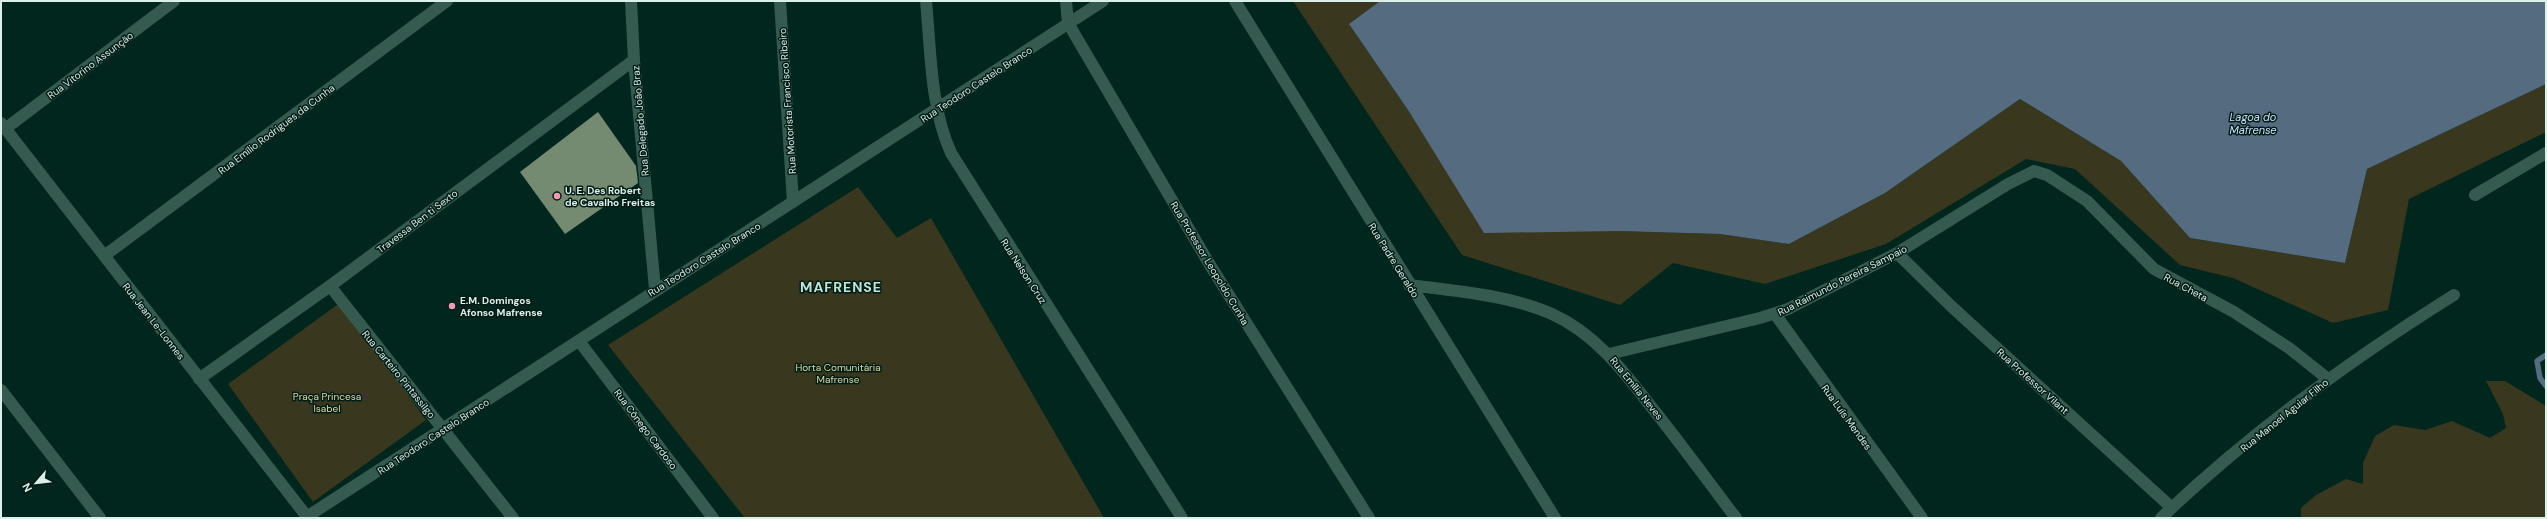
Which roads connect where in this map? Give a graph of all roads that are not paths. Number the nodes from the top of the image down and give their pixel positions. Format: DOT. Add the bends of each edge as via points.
graph roads {
  1 [pos="174,1"];
  2 [pos="447,1"];
  3 [pos="631,1"];
  4 [pos="780,1"];
  5 [pos="926,1"];
  6 [pos="1066,1"];
  7 [pos="1103,1"];
  8 [pos="1235,1"];
  9 [pos="1068,24"];
  10 [pos="634,60"];
  11 [pos="936,110"];
  12 [pos="3,126"];
  13 [pos="2546,153"];
  14 [pos="2056,181"];
  15 [pos="2475,196"];
  16 [pos="794,202"];
  17 [pos="1897,253"];
  18 [pos="104,256"];
  19 [pos="1409,285"];
  20 [pos="330,286"];
  21 [pos="655,289"];
  22 [pos="2454,295"];
  23 [pos="1775,314"];
  24 [pos="578,341"];
  25 [pos="1609,354"];
  26 [pos="199,379"];
  27 [pos="2328,379"];
  28 [pos="1,390"];
  29 [pos="444,430"];
  30 [pos="2172,508"];
  31 [pos="100,518"];
  32 [pos="307,518"];
  33 [pos="513,518"];
  34 [pos="713,518"];
  35 [pos="1182,518"];
  36 [pos="1369,518"];
  37 [pos="1555,518"];
  38 [pos="1736,518"];
  39 [pos="1922,518"];
  40 [pos="2161,518"];
  1 -- 12 [label="street, Rua Vitorino Assunção"];
  2 -- 18 [label="street, Rua Emílio Rodrigues da Cunha"];
  3 -- 10 [label="street, Rua Delegado João Braz"];
  4 -- 16 [label="street, Rua Motorista Francisco Ribeiro"];
  5 -- 11 [label="street, Rua Nelson Cruz"];
  6 -- 9 [label="street, Rua Professor Leopoldo Cunha"];
  7 -- 9 [label="street, Rua Teodoro Castelo Branco"];
  8 -- 19 [label="street, Rua Padre Geraldo"];
  9 -- 11 [label="street, Rua Teodoro Castelo Branco"];
  9 -- 36 [label="street, Rua Professor Leopoldo Cunha" via="1210,265"];
  10 -- 20 [label="street, Travessa Ben ti Sexto"];
  10 -- 21 [label="street, Rua Delegado João Braz"];
  11 -- 16 [label="street, Rua Teodoro Castelo Branco"];
  11 -- 35 [label="street, Rua Nelson Cruz" via="942,133 967,180"];
  12 -- 18 [label="street, Rua Jean Le-Lonnes"];
  13 -- 15 [label="street"];
  14 -- 17 [label="street, Rua Raimundo Pereira Sampaio" via="2039,172 2024,174"];
  14 -- 27 [label="street, Rua Cheta" via="2087,201 2154,268 2234,312 2289,348"];
  16 -- 21 [label="street, Rua Teodoro Castelo Branco"];
  17 -- 23 [label="street, Rua Raimundo Pereira Sampaio"];
  17 -- 30 [label="street, Rua Professor Vilant" via="1951,306"];
  18 -- 26 [label="street, Rua Jean Le-Lonnes"];
  19 -- 25 [label="street, Rua Emília Neves" via="1488,297 1546,312 1576,329"];
  19 -- 37 [label="street, Rua Padre Geraldo"];
  20 -- 26 [label="street, Travessa Ben ti Sexto"];
  20 -- 29 [label="street, Rua Carteiro Pintassilgo"];
  21 -- 24 [label="street, Rua Teodoro Castelo Branco"];
  22 -- 27 [label="street, Rua Manoel Aguiar Filho"];
  23 -- 25 [label="street, Rua Raimundo Pereira Sampaio"];
  23 -- 39 [label="street, Rua Luís Mendes" via="1838,405"];
  24 -- 29 [label="street, Rua Teodoro Castelo Branco"];
  24 -- 34 [label="street, Rua Cônego Cardoso"];
  25 -- 38 [label="street, Rua Emília Neves"];
  26 -- 32 [label="street, Rua Jean Le-Lonnes"];
  27 -- 30 [label="street, Rua Manoel Aguiar Filho" via="2293,405"];
  28 -- 31 [label="street"];
  29 -- 32 [label="street, Rua Teodoro Castelo Branco"];
  29 -- 33 [label="street, Rua Carteiro Pintassilgo"];
  30 -- 40 [label="street, Rua Manoel Aguiar Filho"];
}
